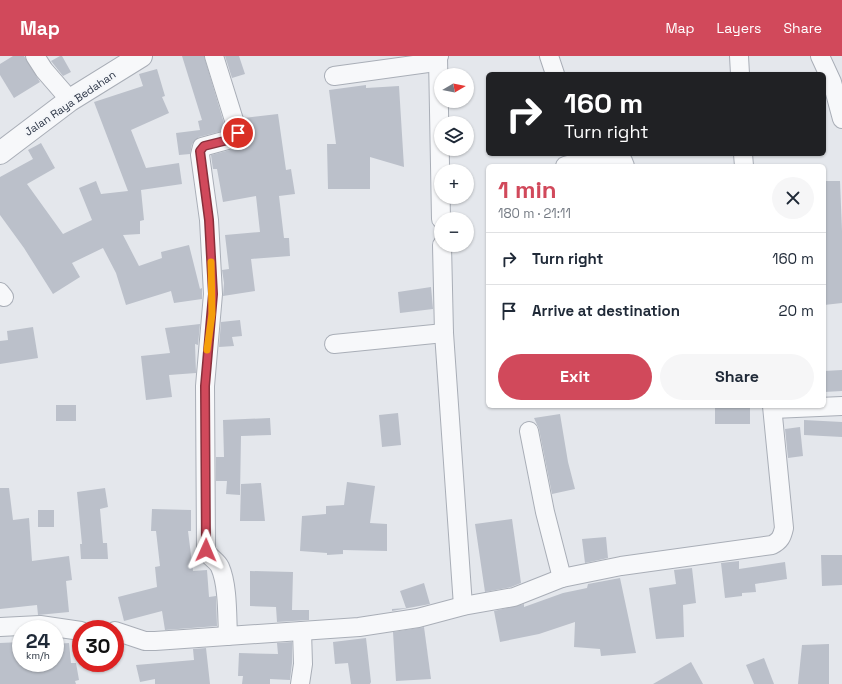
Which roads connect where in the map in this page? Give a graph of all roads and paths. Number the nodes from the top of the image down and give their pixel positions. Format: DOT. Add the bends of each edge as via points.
graph roads {
  1 [pos="35,56"];
  2 [pos="141,56"];
  3 [pos="214,56"];
  4 [pos="549,56"];
  5 [pos="739,56"];
  6 [pos="820,56"];
  7 [pos="438,57"];
  8 [pos="554,72"];
  9 [pos="740,72"];
  10 [pos="334,76"];
  11 [pos="70,100"];
  12 [pos="842,119"];
  13 [pos="0,153"];
  14 [pos="582,158"];
  15 [pos="569,164"];
  16 [pos="624,164"];
  17 [pos="441,212"];
  18 [pos="442,252"];
  19 [pos="444,333"];
  20 [pos="334,344"];
  21 [pos="826,406"];
  22 [pos="842,406"];
  23 [pos="772,408"];
  24 [pos="529,430"];
  25 [pos="562,578"];
  26 [pos="463,606"];
  27 [pos="0,628"];
  28 [pos="72,630"];
  29 [pos="302,631"];
  30 [pos="124,633"];
  31 [pos="228,636"];
  32 [pos="300,684"];
  1 -- 11 [label="street"];
  2 -- 11 [label="street, Jalan Raya Bedahan"];
  3 -- 31 [label="street" via="238,133 232,139 204,146 200,155 209,220 213,294 205,386 206,550 208,556 219,565 223,576"];
  4 -- 8 [label="street"];
  5 -- 9 [label="street"];
  6 -- 12 [label="street" via="832,82"];
  7 -- 10 [label="street" via="428,63"];
  7 -- 17 [label="street"];
  11 -- 13 [label="street, Jalan Raya Bedahan"];
  14 -- 15 [label="street"];
  14 -- 16 [label="street" via="618,158"];
  18 -- 19 [label="street"];
  19 -- 20 [label="street"];
  19 -- 26 [label="street"];
  21 -- 22 [label="street"];
  23 -- 25 [label="street" via="784,528 778,542 772,545 621,566"];
  24 -- 25 [label="street" via="545,512"];
  25 -- 26 [label="street" via="514,597"];
  26 -- 29 [label="street" via="418,618 360,627"];
  27 -- 28 [label="street" via="40,625"];
  29 -- 31 [label="street"];
  29 -- 32 [label="street" via="303,664"];
  30 -- 31 [label="street" via="145,641"];
}
